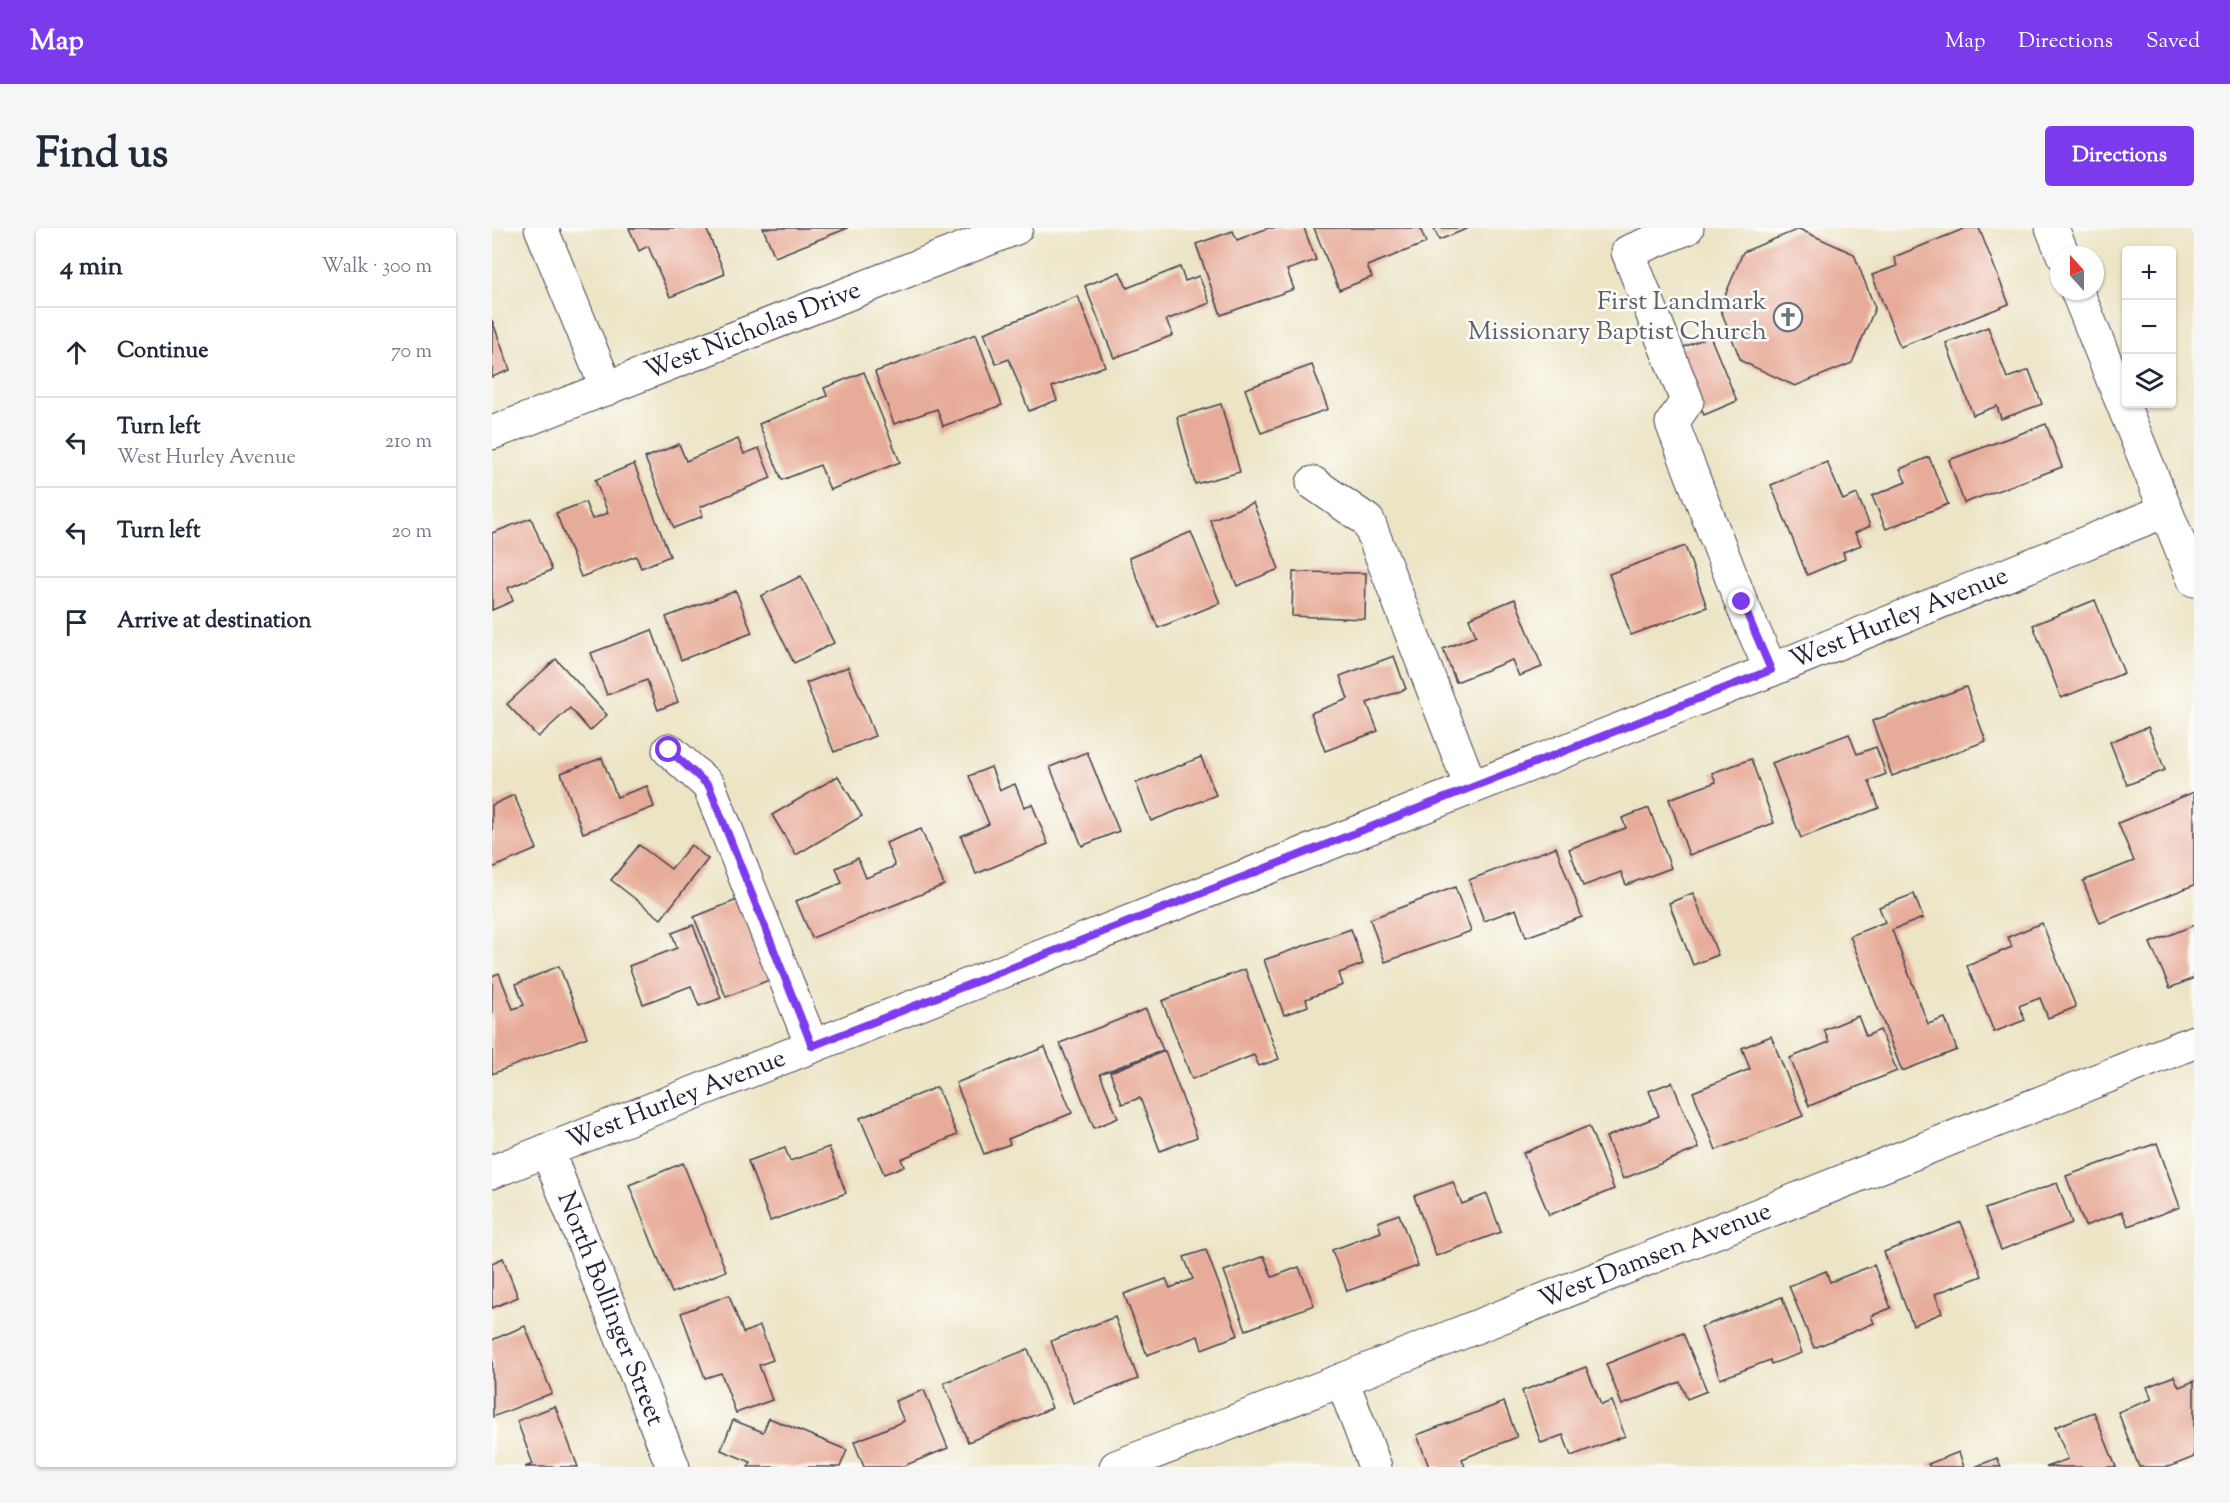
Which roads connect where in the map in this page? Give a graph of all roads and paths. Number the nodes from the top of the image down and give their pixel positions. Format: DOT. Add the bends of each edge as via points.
graph roads {
  1 [pos="541,228"];
  2 [pos="1016,228"];
  3 [pos="1687,228"];
  4 [pos="2052,228"];
  5 [pos="983,234"];
  6 [pos="2059,246"];
  7 [pos="2081,300"];
  8 [pos="606,388"];
  9 [pos="492,433"];
  10 [pos="1313,483"];
  11 [pos="2165,511"];
  12 [pos="2194,580"];
  13 [pos="1771,670"];
  14 [pos="669,750"];
  15 [pos="1471,787"];
  16 [pos="2194,1042"];
  17 [pos="812,1046"];
  18 [pos="547,1150"];
  19 [pos="492,1172"];
  20 [pos="1342,1380"];
  21 [pos="673,1467"];
  22 [pos="1116,1467"];
  23 [pos="1375,1467"];
  1 -- 8 [label="street"];
  2 -- 5 [label="street, West Nicholas Drive"];
  3 -- 13 [label="street" via="1628,252 1687,401 1672,423"];
  4 -- 6 [label="street"];
  5 -- 8 [label="street, West Nicholas Drive"];
  7 -- 11 [label="street"];
  8 -- 9 [label="street, West Nicholas Drive"];
  10 -- 15 [label="street" via="1368,521"];
  11 -- 12 [label="street"];
  11 -- 13 [label="street, West Hurley Avenue"];
  13 -- 15 [label="street, West Hurley Avenue"];
  14 -- 17 [label="street" via="709,786"];
  15 -- 17 [label="street, West Hurley Avenue"];
  16 -- 20 [label="street, West Damsen Avenue"];
  17 -- 18 [label="street, West Hurley Avenue"];
  18 -- 19 [label="street, West Hurley Avenue"];
  18 -- 21 [label="street, North Bollinger Street"];
  20 -- 22 [label="street, West Damsen Avenue"];
  20 -- 23 [label="street"];
}
